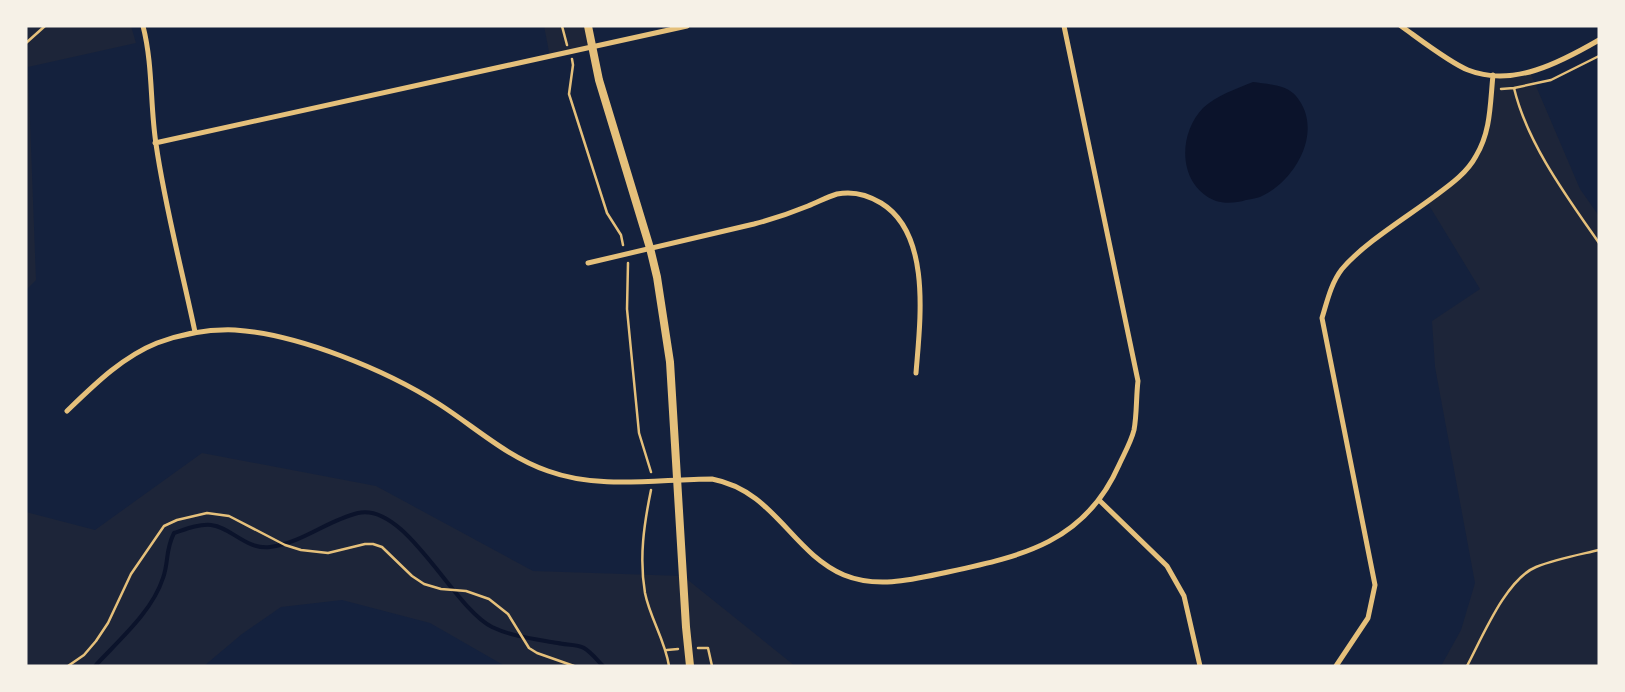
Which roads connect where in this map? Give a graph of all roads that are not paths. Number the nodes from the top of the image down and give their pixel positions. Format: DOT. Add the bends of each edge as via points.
graph roads {
  1 [pos="143,26"];
  2 [pos="588,26"];
  3 [pos="687,26"];
  4 [pos="1064,26"];
  5 [pos="1401,26"];
  6 [pos="1599,40"];
  7 [pos="592,47"];
  8 [pos="1493,75"];
  9 [pos="156,143"];
  10 [pos="650,248"];
  11 [pos="588,262"];
  12 [pos="195,332"];
  13 [pos="916,373"];
  14 [pos="67,411"];
  15 [pos="679,479"];
  16 [pos="1099,500"];
  17 [pos="690,666"];
  18 [pos="1200,666"];
  19 [pos="1336,666"];
  1 -- 9 [label="street" via="148,48"];
  2 -- 7 [label="street"];
  3 -- 7 [label="street"];
  4 -- 16 [label="street" via="1138,381 1134,432"];
  5 -- 8 [label="street" via="1468,70"];
  6 -- 8 [label="street" via="1538,70 1513,76"];
  7 -- 9 [label="street"];
  7 -- 10 [label="street"];
  8 -- 19 [label="street" via="1490,118 1476,158 1458,178 1362,250 1342,270 1322,318 1375,584 1368,618"];
  9 -- 12 [label="street"];
  10 -- 11 [label="street"];
  10 -- 13 [label="street" via="779,217 837,194 872,197 900,219 914,251 920,312"];
  10 -- 15 [label="street" via="670,362"];
  12 -- 14 [label="street" via="156,344 126,360 101,378"];
  12 -- 15 [label="street" via="234,330 266,334 334,354 404,384 524,462 548,472 590,481"];
  15 -- 16 [label="street" via="712,479 731,483 760,502 829,567 846,576 890,583 1004,560 1033,550 1080,520"];
  15 -- 17 [label="street"];
  16 -- 18 [label="street" via="1167,566 1184,596"];
}
